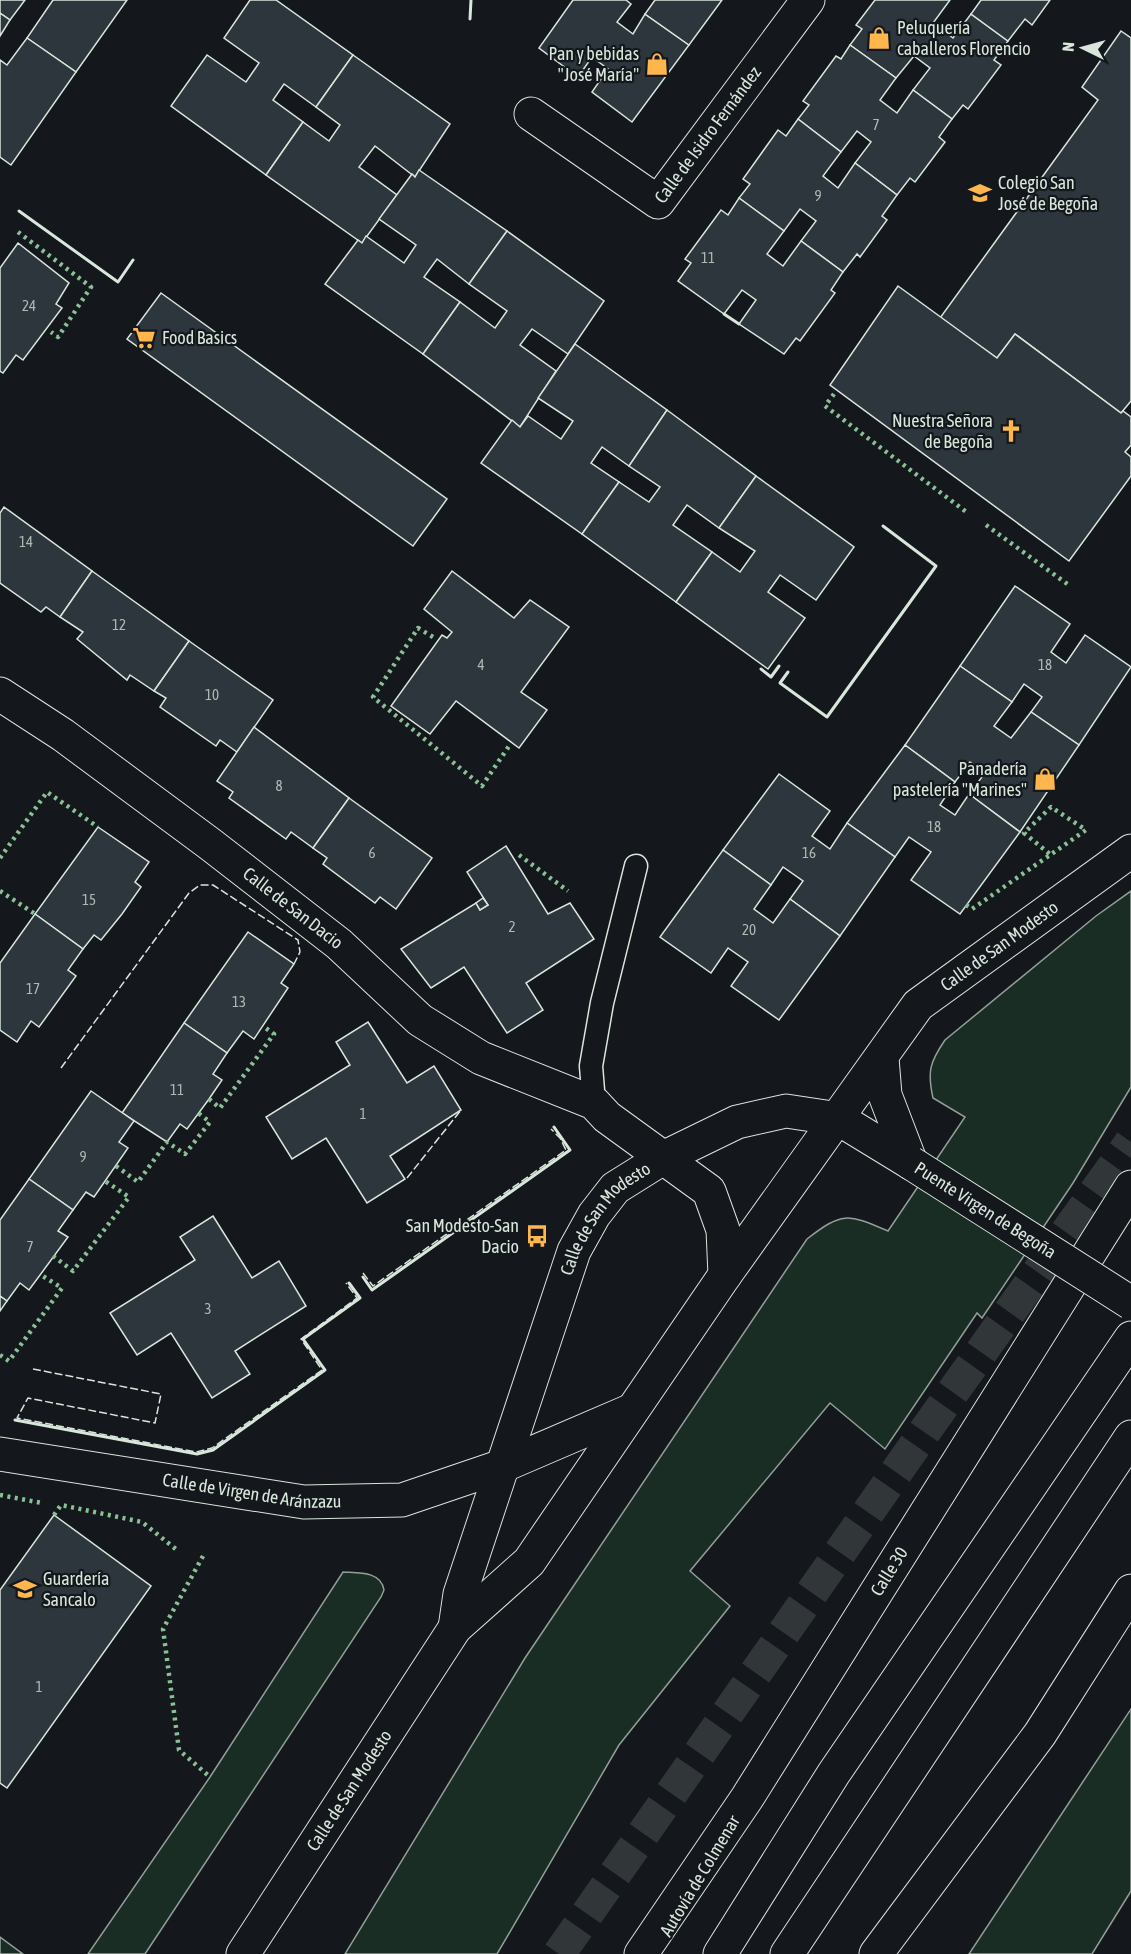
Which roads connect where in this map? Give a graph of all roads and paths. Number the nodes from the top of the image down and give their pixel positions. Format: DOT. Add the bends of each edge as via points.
graph roads {
  1 [pos="808,0"];
  2 [pos="531,114"];
  3 [pos="0,694"];
  4 [pos="1131,851"];
  5 [pos="636,866"];
  6 [pos="882,1058"];
  7 [pos="594,1103"];
  8 [pos="839,1119"];
  9 [pos="663,1158"];
  10 [pos="911,1163"];
  11 [pos="1131,1186"];
  12 [pos="725,1275"];
  13 [pos="1131,1303"];
  14 [pos="1131,1338"];
  15 [pos="630,1411"];
  16 [pos="1131,1437"];
  17 [pos="0,1454"];
  18 [pos="502,1466"];
  19 [pos="1131,1591"];
  20 [pos="455,1628"];
  21 [pos="747,1798"];
  22 [pos="789,1950"];
  23 [pos="243,1954"];
  24 [pos="641,1954"];
  25 [pos="654,1954"];
  26 [pos="720,1954"];
  27 [pos="876,1954"];
  1 -- 2 [label="main road, Calle de Isidro Fernández" via="658,202"];
  3 -- 7 [label="main road, Calle de San Dacio" via="73,742 339,944 420,1020 480,1058"];
  4 -- 6 [label="main road, Calle de San Modesto" via="918,1005"];
  5 -- 7 [label="lane" via="602,1003 591,1066"];
  6 -- 8 [label="main road, Calle de San Modesto"];
  6 -- 10 [label="main road" via="885,1095"];
  7 -- 9 [label="main road, Calle de San Dacio"];
  8 -- 9 [label="main road, Calle de San Modesto" via="786,1111 766,1115 737,1122"];
  8 -- 10 [label="main road, Puente Virgen de Begoña"];
  8 -- 12 [label="main road, Calle de San Modesto"];
  9 -- 12 [label="main road, Calle de San Dacio" via="710,1191 723,1230"];
  9 -- 18 [label="main road, Calle de San Modesto" via="615,1188 574,1251"];
  10 -- 13 [label="main road, Puente Virgen de Begoña, bridge"];
  11 -- 21 [label="main road, Calle 30"];
  12 -- 15 [label="main road, Calle de San Modesto"];
  14 -- 26 [label="main road" via="834,1773"];
  15 -- 18 [label="main road"];
  15 -- 20 [label="main road, Calle de San Modesto" via="529,1562"];
  16 -- 22 [label="main road"];
  17 -- 18 [label="main road, Calle de Virgen de Aránzazu" via="304,1502 402,1500"];
  18 -- 20 [label="main road, Calle de San Modesto" via="460,1594"];
  19 -- 27 [label="main road" via="1040,1734"];
  20 -- 23 [label="main road, Calle de San Modesto"];
  21 -- 24 [label="main road, Calle 30"];
  21 -- 25 [label="main road, Autovía de Colmenar"];
}
